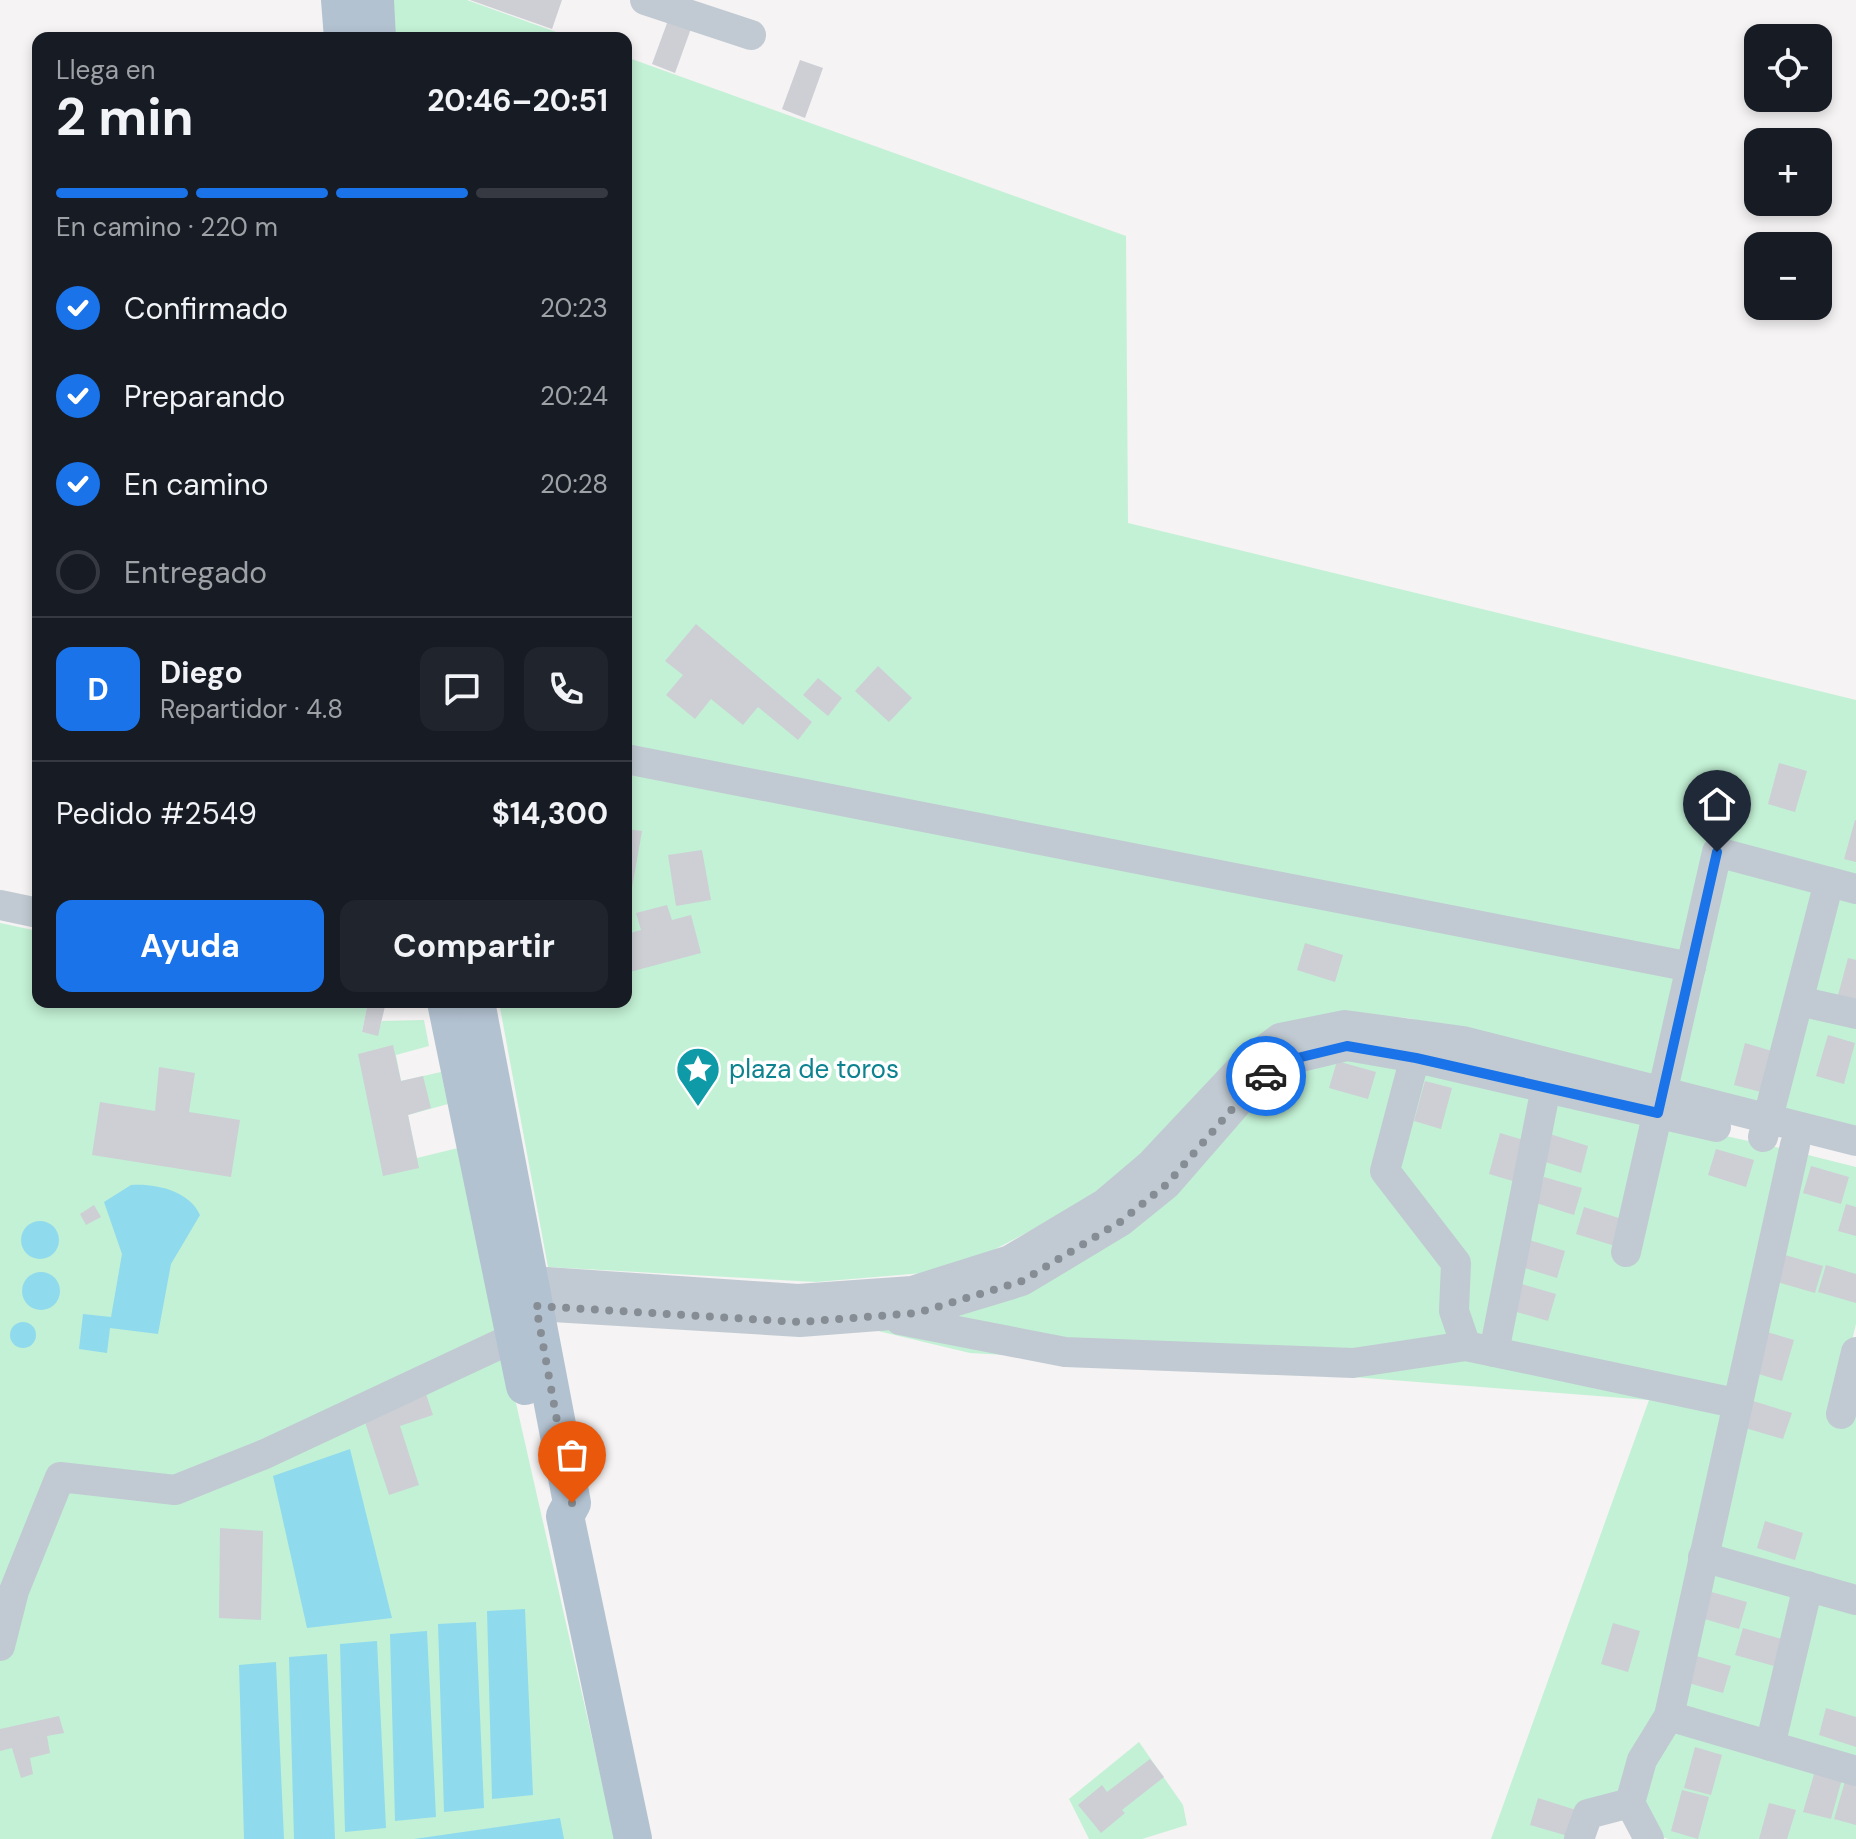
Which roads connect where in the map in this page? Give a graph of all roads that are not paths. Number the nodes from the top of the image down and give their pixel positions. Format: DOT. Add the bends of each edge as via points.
graph roads {
  1 [pos="340,0"];
  2 [pos="375,0"];
  3 [pos="645,0"];
  4 [pos="343,32"];
  5 [pos="377,32"];
  6 [pos="751,35"];
  7 [pos="632,760"];
  8 [pos="1842,885"];
  9 [pos="0,905"];
  10 [pos="32,912"];
  11 [pos="1691,967"];
  12 [pos="1799,1001"];
  13 [pos="447,1008"];
  14 [pos="477,1008"];
  15 [pos="1856,1014"];
  16 [pos="1418,1047"];
  17 [pos="1548,1075"];
  18 [pos="1660,1103"];
  19 [pos="1766,1129"];
  20 [pos="1856,1141"];
  21 [pos="1795,1145"];
  22 [pos="1856,1161"];
  23 [pos="1626,1252"];
  24 [pos="534,1293"];
  25 [pos="881,1316"];
  26 [pos="515,1337"];
  27 [pos="1480,1349"];
  28 [pos="1856,1352"];
  29 [pos="1735,1403"];
  30 [pos="1841,1414"];
  31 [pos="565,1516"];
  32 [pos="1703,1557"];
  33 [pos="1808,1586"];
  34 [pos="1856,1600"];
  35 [pos="0,1646"];
  36 [pos="1669,1716"];
  37 [pos="1770,1746"];
  38 [pos="1856,1771"];
  39 [pos="1630,1803"];
  40 [pos="633,1839"];
  41 [pos="1579,1839"];
  42 [pos="1649,1839"];
  1 -- 4 [label="main road"];
  2 -- 5 [label="main road"];
  3 -- 6 [label="street"];
  7 -- 11 [label="street"];
  8 -- 11 [label="street" via="1717,852"];
  8 -- 12 [label="street"];
  9 -- 10 [label="street"];
  11 -- 18 [label="street"];
  12 -- 15 [label="street"];
  12 -- 19 [label="street"];
  13 -- 26 [label="main road"];
  14 -- 24 [label="main road"];
  16 -- 17 [label="street"];
  16 -- 24 [label="street" via="1345,1025 1280,1038 1243,1066 1150,1165 1104,1204 1010,1260 912,1291 798,1299"];
  16 -- 25 [label="street" via="1347,1046 1289,1060 1254,1084 1167,1184 1120,1222 1022,1281 917,1313"];
  16 -- 27 [label="street" via="1385,1171 1456,1263 1454,1311"];
  17 -- 18 [label="street"];
  17 -- 27 [label="street"];
  18 -- 19 [label="street"];
  18 -- 23 [label="street"];
  19 -- 20 [label="street"];
  19 -- 21 [label="street"];
  21 -- 22 [label="street"];
  21 -- 29 [label="street"];
  24 -- 25 [label="street" via="800,1322"];
  24 -- 31 [label="main road" via="572,1503"];
  25 -- 27 [label="street" via="1065,1352 1353,1363"];
  26 -- 31 [label="main road" via="554,1504"];
  26 -- 35 [label="street" via="265,1454 175,1490 60,1477 14,1591"];
  27 -- 29 [label="street"];
  28 -- 30 [label="street"];
  29 -- 32 [label="street"];
  31 -- 40 [label="main road"];
  32 -- 33 [label="street"];
  32 -- 36 [label="street"];
  33 -- 34 [label="street"];
  33 -- 37 [label="street"];
  36 -- 37 [label="street"];
  36 -- 39 [label="street" via="1642,1760"];
  37 -- 38 [label="street"];
  39 -- 41 [label="street" via="1588,1814"];
  39 -- 42 [label="street"];
}
